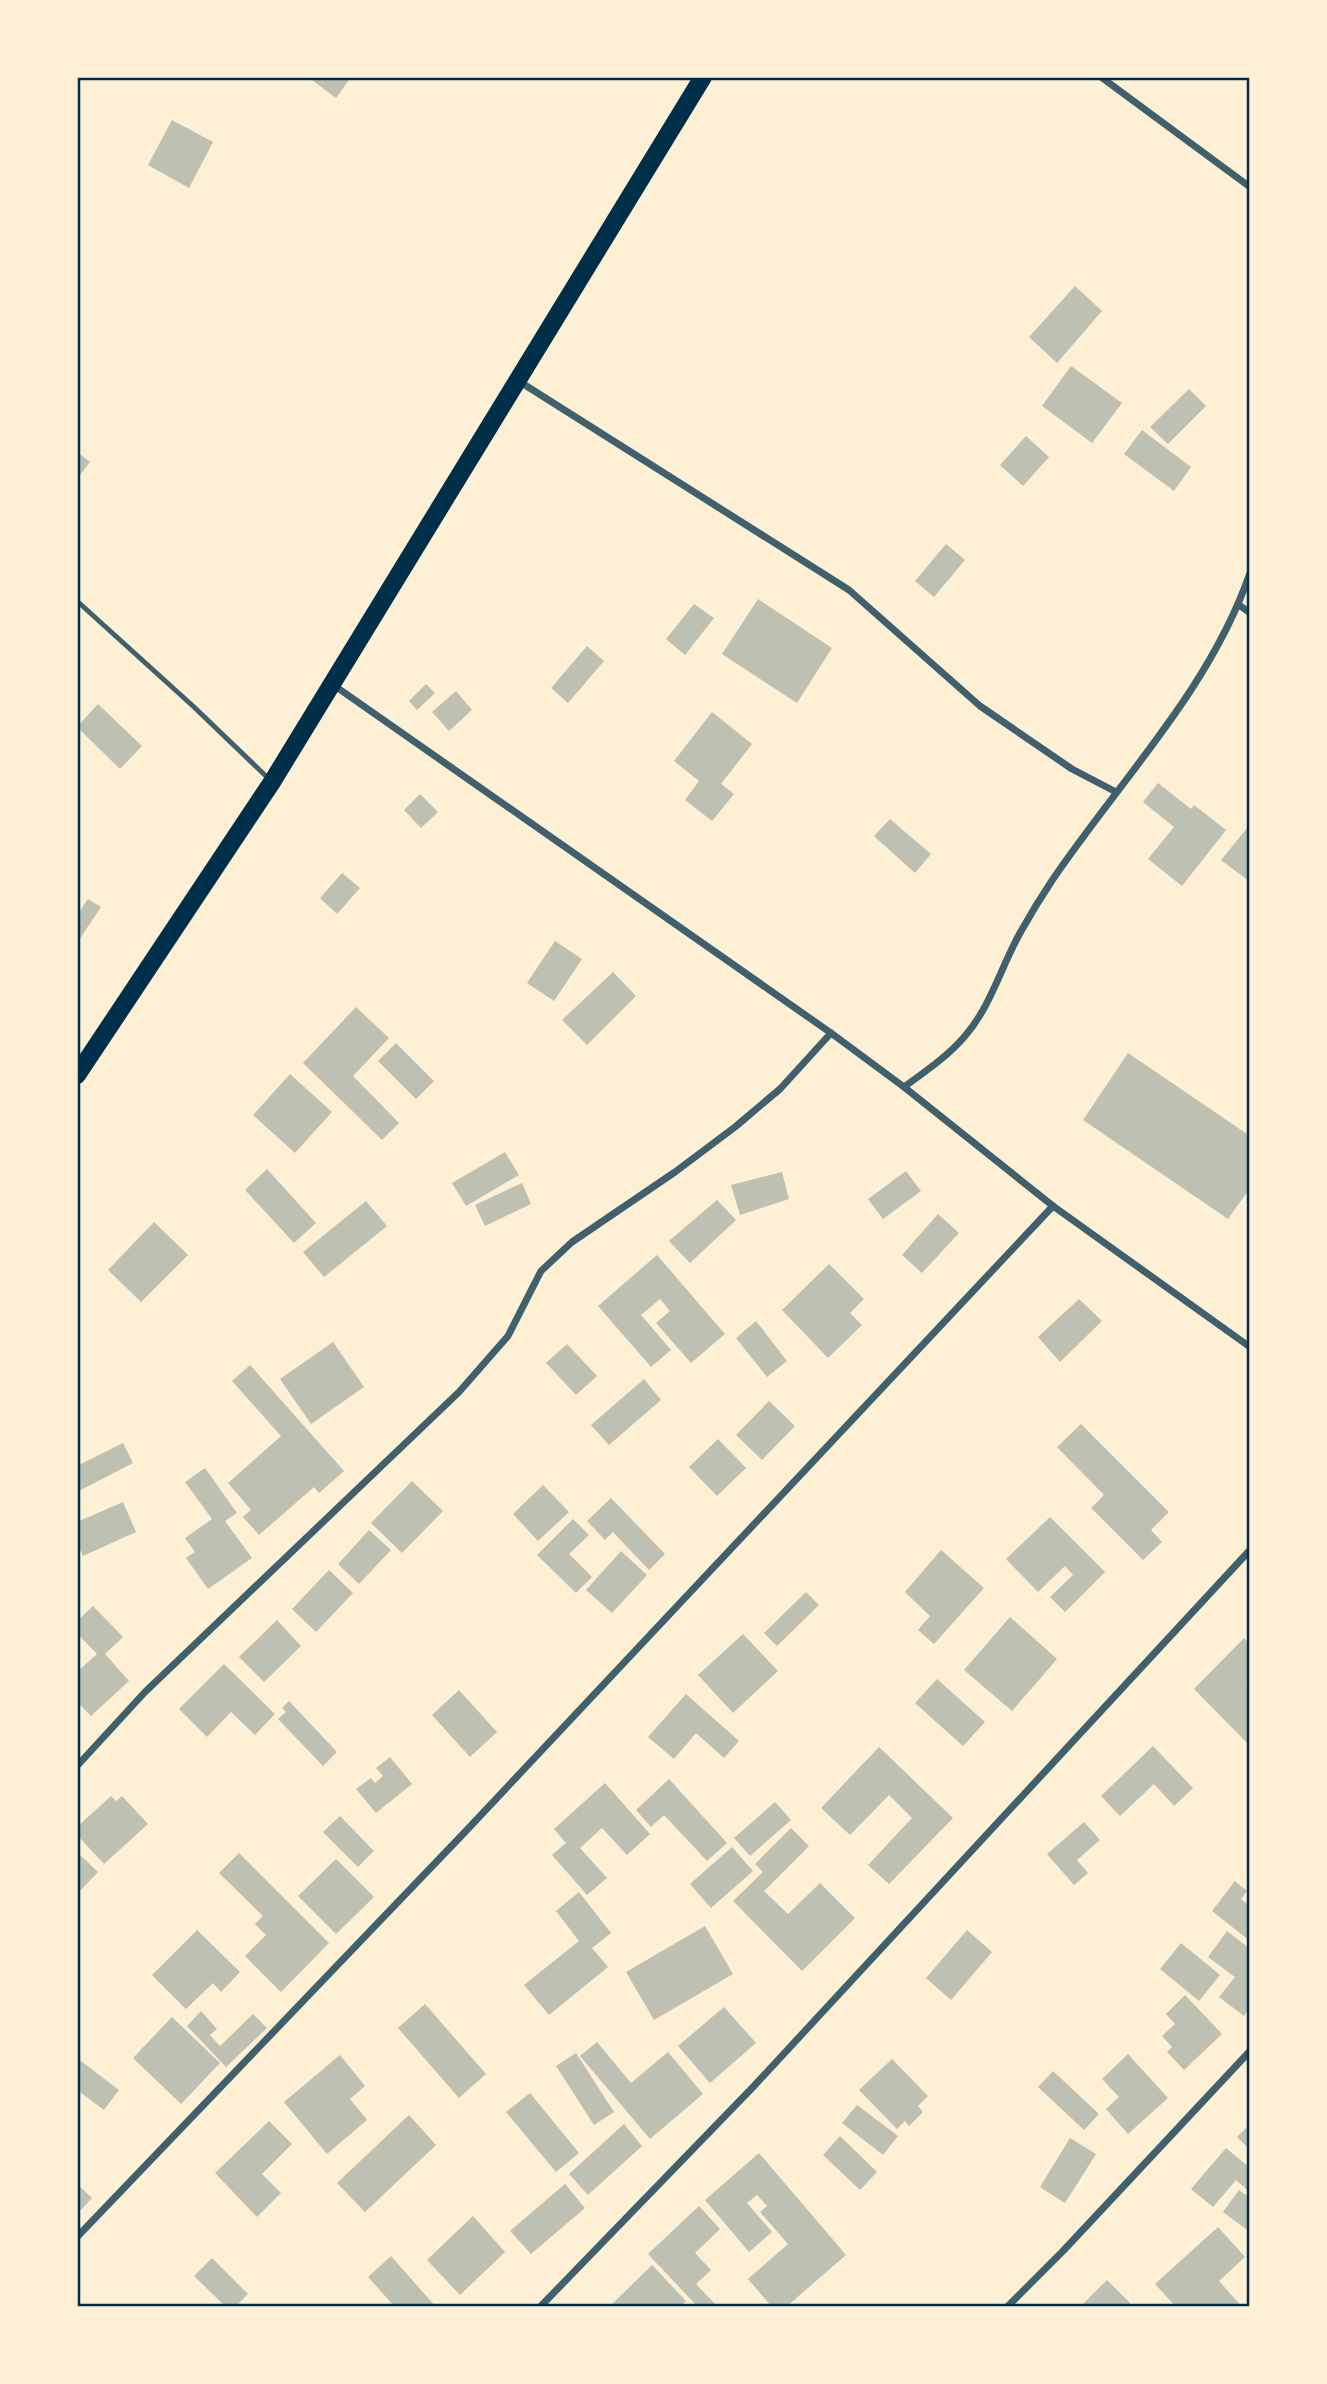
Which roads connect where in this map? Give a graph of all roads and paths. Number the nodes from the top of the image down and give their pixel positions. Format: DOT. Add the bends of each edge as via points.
graph roads {
  1 [pos="703,77"];
  2 [pos="1101,77"];
  3 [pos="1250,187"];
  4 [pos="517,380"];
  5 [pos="1250,573"];
  6 [pos="77,601"];
  7 [pos="1239,605"];
  8 [pos="1250,613"];
  9 [pos="331,684"];
  10 [pos="272,782"];
  11 [pos="1116,792"];
  12 [pos="831,1033"];
  13 [pos="77,1075"];
  14 [pos="904,1087"];
  15 [pos="1053,1206"];
  16 [pos="1250,1347"];
  17 [pos="1250,1549"];
  18 [pos="77,1766"];
  19 [pos="1250,2051"];
  20 [pos="77,2237"];
  21 [pos="540,2307"];
  22 [pos="1007,2307"];
  1 -- 4 [label="main road"];
  2 -- 3 [label="street"];
  4 -- 9 [label="main road"];
  4 -- 11 [label="street" via="849,590 980,706 1072,769"];
  5 -- 7 [label="street"];
  6 -- 10 [label="lane"];
  7 -- 8 [label="street"];
  7 -- 11 [label="street" via="1195,687"];
  9 -- 10 [label="main road"];
  9 -- 12 [label="street"];
  10 -- 13 [label="main road"];
  11 -- 14 [label="street" via="1026,923 967,1035"];
  12 -- 14 [label="street"];
  12 -- 18 [label="street" via="780,1089 735,1127 572,1242 541,1271 508,1336 459,1392 145,1692"];
  14 -- 15 [label="street"];
  15 -- 16 [label="street"];
  15 -- 20 [label="street"];
  17 -- 21 [label="street" via="754,2086"];
  19 -- 22 [label="street"];
}
